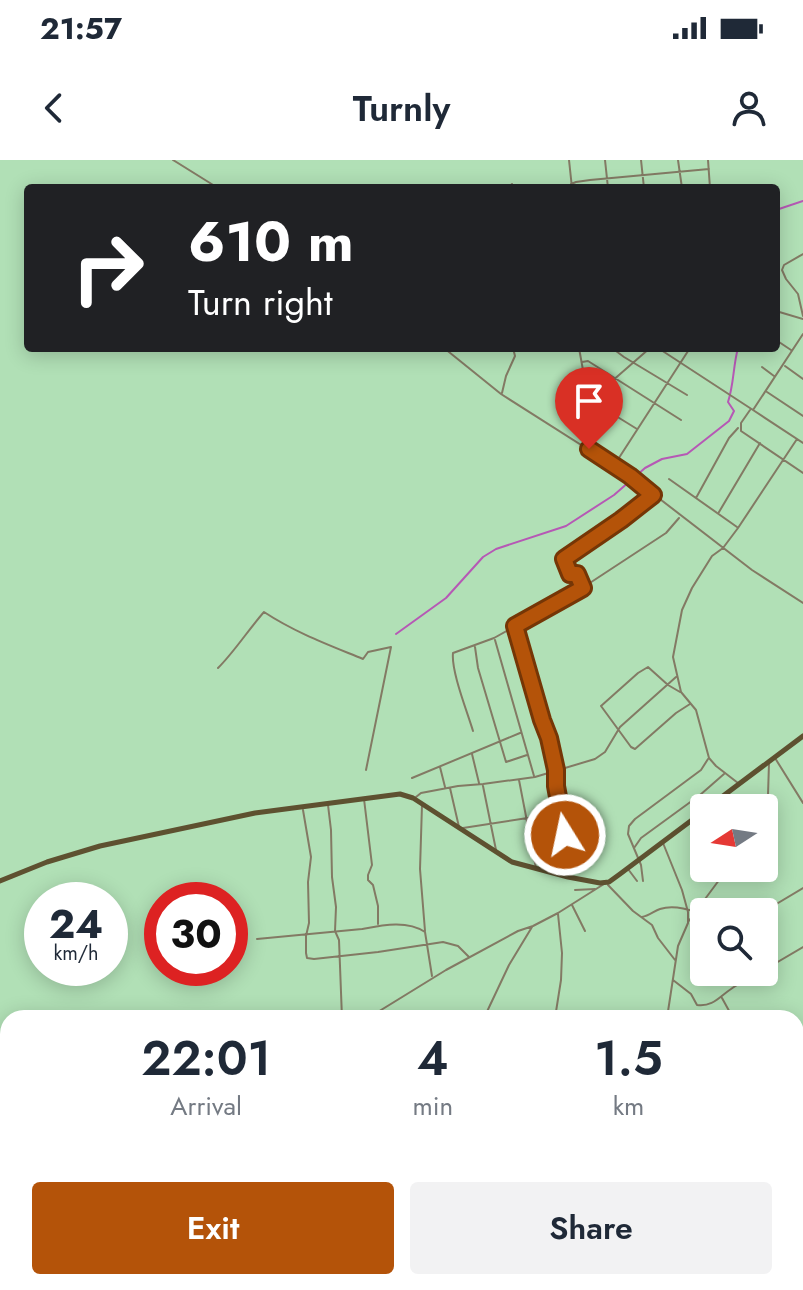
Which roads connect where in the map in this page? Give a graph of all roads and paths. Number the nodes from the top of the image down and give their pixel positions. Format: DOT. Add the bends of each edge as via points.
graph roads {
  1 [pos="173,160"];
  2 [pos="569,160"];
  3 [pos="605,160"];
  4 [pos="641,160"];
  5 [pos="678,160"];
  6 [pos="708,160"];
  7 [pos="709,169"];
  8 [pos="680,172"];
  9 [pos="643,175"];
  10 [pos="607,179"];
  11 [pos="212,184"];
  12 [pos="572,184"];
  13 [pos="574,184"];
  14 [pos="608,184"];
  15 [pos="644,184"];
  16 [pos="682,184"];
  17 [pos="710,184"];
  18 [pos="803,254"];
  19 [pos="780,312"];
  20 [pos="803,318"];
  21 [pos="803,334"];
  22 [pos="801,341"];
  23 [pos="780,343"];
  24 [pos="792,351"];
  25 [pos="449,352"];
  26 [pos="514,352"];
  27 [pos="580,352"];
  28 [pos="618,352"];
  29 [pos="645,352"];
  30 [pos="664,352"];
  31 [pos="688,352"];
  32 [pos="582,362"];
  33 [pos="634,362"];
  34 [pos="681,363"];
  35 [pos="783,365"];
  36 [pos="762,367"];
  37 [pos="775,376"];
  38 [pos="616,378"];
  39 [pos="803,379"];
  40 [pos="668,383"];
  41 [pos="765,391"];
  42 [pos="501,394"];
  43 [pos="687,395"];
  44 [pos="588,402"];
  45 [pos="654,403"];
  46 [pos="752,409"];
  47 [pos="616,416"];
  48 [pos="803,416"];
  49 [pos="681,420"];
  50 [pos="740,426"];
  51 [pos="638,429"];
  52 [pos="797,439"];
  53 [pos="760,443"];
  54 [pos="803,443"];
  55 [pos="589,449"];
  56 [pos="784,459"];
  57 [pos="614,465"];
  58 [pos="803,473"];
  59 [pos="669,479"];
  60 [pos="653,495"];
  61 [pos="696,498"];
  62 [pos="718,513"];
  63 [pos="681,517"];
  64 [pos="738,528"];
  65 [pos="723,548"];
  66 [pos="583,588"];
  67 [pos="803,603"];
  68 [pos="515,626"];
  69 [pos="494,638"];
  70 [pos="474,646"];
  71 [pos="218,668"];
  72 [pos="677,677"];
  73 [pos="668,685"];
  74 [pos="681,692"];
  75 [pos="691,703"];
  76 [pos="473,731"];
  77 [pos="619,731"];
  78 [pos="522,733"];
  79 [pos="803,736"];
  80 [pos="500,740"];
  81 [pos="472,753"];
  82 [pos="528,755"];
  83 [pos="775,757"];
  84 [pos="709,758"];
  85 [pos="768,761"];
  86 [pos="440,767"];
  87 [pos="366,770"];
  88 [pos="556,770"];
  89 [pos="725,773"];
  90 [pos="535,777"];
  91 [pos="412,778"];
  92 [pos="519,779"];
  93 [pos="481,784"];
  94 [pos="739,784"];
  95 [pos="447,788"];
  96 [pos="726,794"];
  97 [pos="768,794"];
  98 [pos="364,798"];
  99 [pos="413,798"];
  100 [pos="328,803"];
  101 [pos="803,803"];
  102 [pos="423,805"];
  103 [pos="302,806"];
  104 [pos="561,813"];
  105 [pos="526,818"];
  106 [pos="690,821"];
  107 [pos="492,824"];
  108 [pos="459,828"];
  109 [pos="663,842"];
  110 [pos="634,848"];
  111 [pos="496,854"];
  112 [pos="639,860"];
  113 [pos="628,868"];
  114 [pos="536,869"];
  115 [pos="568,877"];
  116 [pos="0,881"];
  117 [pos="637,881"];
  118 [pos="643,881"];
  119 [pos="608,883"];
  120 [pos="803,888"];
  121 [pos="596,889"];
  122 [pos="575,890"];
  123 [pos="778,903"];
  124 [pos="571,904"];
  125 [pos="688,909"];
  126 [pos="558,913"];
  127 [pos="642,917"];
  128 [pos="690,920"];
  129 [pos="688,923"];
  130 [pos="378,926"];
  131 [pos="533,926"];
  132 [pos="335,931"];
  133 [pos="585,931"];
  134 [pos="425,932"];
  135 [pos="306,935"];
  136 [pos="257,939"];
  137 [pos="427,945"];
  138 [pos="803,947"];
  139 [pos="339,956"];
  140 [pos="469,957"];
  141 [pos="675,961"];
  142 [pos="778,962"];
  143 [pos="433,978"];
  144 [pos="672,979"];
  145 [pos="736,986"];
  146 [pos="722,997"];
  147 [pos="342,1010"];
  148 [pos="381,1010"];
  149 [pos="488,1010"];
  150 [pos="556,1010"];
  151 [pos="668,1010"];
  152 [pos="729,1010"];
  1 -- 11 [label="street"];
  2 -- 12 [label="street"];
  3 -- 10 [label="street"];
  4 -- 9 [label="street"];
  5 -- 8 [label="street"];
  6 -- 7 [label="street"];
  7 -- 8 [label="street"];
  7 -- 17 [label="street"];
  8 -- 9 [label="street"];
  8 -- 16 [label="street"];
  9 -- 10 [label="street"];
  9 -- 15 [label="street"];
  10 -- 13 [label="street"];
  10 -- 14 [label="street"];
  18 -- 20 [label="street" via="782,270 798,294"];
  19 -- 20 [label="street"];
  21 -- 22 [label="street"];
  22 -- 24 [label="street"];
  23 -- 24 [label="street"];
  24 -- 35 [label="street"];
  25 -- 42 [label="street"];
  26 -- 42 [label="street"];
  27 -- 32 [label="street"];
  28 -- 33 [label="street"];
  29 -- 33 [label="street"];
  30 -- 34 [label="street"];
  31 -- 34 [label="street"];
  32 -- 38 [label="street"];
  32 -- 44 [label="street"];
  33 -- 38 [label="street"];
  33 -- 40 [label="street"];
  34 -- 40 [label="street"];
  34 -- 46 [label="street"];
  35 -- 37 [label="street"];
  35 -- 39 [label="street"];
  36 -- 37 [label="street"];
  37 -- 41 [label="street"];
  38 -- 44 [label="street"];
  38 -- 45 [label="street"];
  40 -- 43 [label="street"];
  40 -- 45 [label="street"];
  41 -- 46 [label="street"];
  41 -- 48 [label="street"];
  42 -- 55 [label="street"];
  44 -- 55 [label="street" via="594,431"];
  45 -- 49 [label="street"];
  45 -- 51 [label="street"];
  46 -- 50 [label="street"];
  46 -- 52 [label="street"];
  47 -- 51 [label="street"];
  50 -- 53 [label="street"];
  50 -- 61 [label="street"];
  51 -- 57 [label="street"];
  52 -- 54 [label="street"];
  52 -- 56 [label="street"];
  53 -- 56 [label="street"];
  53 -- 62 [label="street"];
  55 -- 57 [label="street"];
  56 -- 58 [label="street"];
  56 -- 64 [label="street"];
  57 -- 60 [label="street"];
  59 -- 61 [label="street"];
  60 -- 63 [label="street"];
  60 -- 66 [label="street" via="564,559 567,571 577,574"];
  61 -- 62 [label="street"];
  62 -- 64 [label="street"];
  63 -- 65 [label="street"];
  63 -- 66 [label="street" via="666,533"];
  64 -- 65 [label="street"];
  65 -- 67 [label="street"];
  65 -- 72 [label="street" via="712,556 682,610 673,659"];
  66 -- 68 [label="street"];
  68 -- 69 [label="street"];
  68 -- 88 [label="street"];
  69 -- 70 [label="street"];
  69 -- 78 [label="street"];
  70 -- 76 [label="street" via="452,654"];
  70 -- 80 [label="street"];
  71 -- 87 [label="street" via="264,612 363,659 368,652 391,647"];
  72 -- 73 [label="street"];
  72 -- 74 [label="street"];
  73 -- 74 [label="street"];
  73 -- 77 [label="street"];
  73 -- 77 [label="street" via="647,667 601,705"];
  74 -- 75 [label="street"];
  75 -- 77 [label="street" via="635,749"];
  75 -- 84 [label="street"];
  77 -- 88 [label="street" via="601,755"];
  78 -- 80 [label="street"];
  78 -- 82 [label="street"];
  79 -- 83 [label="street"];
  80 -- 81 [label="street"];
  80 -- 82 [label="street" via="506,762"];
  81 -- 86 [label="street"];
  81 -- 93 [label="street"];
  82 -- 90 [label="street"];
  83 -- 85 [label="street"];
  83 -- 101 [label="street"];
  84 -- 89 [label="street"];
  84 -- 110 [label="street" via="701,770 635,819 628,830"];
  85 -- 94 [label="street"];
  85 -- 97 [label="street"];
  86 -- 91 [label="street"];
  86 -- 95 [label="street"];
  88 -- 90 [label="street"];
  88 -- 104 [label="street"];
  89 -- 94 [label="street"];
  89 -- 110 [label="street"];
  90 -- 92 [label="street"];
  92 -- 93 [label="street"];
  92 -- 105 [label="street"];
  93 -- 95 [label="street"];
  93 -- 107 [label="street"];
  94 -- 96 [label="street"];
  95 -- 99 [label="street"];
  95 -- 108 [label="street"];
  98 -- 99 [label="street"];
  98 -- 100 [label="street"];
  98 -- 130 [label="street" via="372,865 368,880 378,906"];
  99 -- 102 [label="street"];
  100 -- 103 [label="street"];
  100 -- 132 [label="street"];
  102 -- 108 [label="street"];
  102 -- 134 [label="street" via="420,869"];
  103 -- 116 [label="street" via="100,846"];
  103 -- 135 [label="street" via="311,857"];
  104 -- 105 [label="street"];
  104 -- 115 [label="street"];
  105 -- 107 [label="street"];
  105 -- 114 [label="street"];
  106 -- 109 [label="street"];
  107 -- 108 [label="street"];
  107 -- 111 [label="street"];
  108 -- 111 [label="street"];
  109 -- 112 [label="street"];
  109 -- 125 [label="street"];
  110 -- 112 [label="street"];
  111 -- 114 [label="street"];
  112 -- 113 [label="street"];
  112 -- 118 [label="street"];
  113 -- 117 [label="street"];
  113 -- 119 [label="street"];
  114 -- 115 [label="street"];
  115 -- 119 [label="street"];
  119 -- 121 [label="street"];
  119 -- 127 [label="street"];
  120 -- 123 [label="street"];
  121 -- 122 [label="street"];
  121 -- 124 [label="street"];
  124 -- 126 [label="street"];
  124 -- 133 [label="street"];
  125 -- 127 [label="street" via="659,909"];
  125 -- 129 [label="street"];
  126 -- 131 [label="street"];
  126 -- 150 [label="street" via="562,953"];
  127 -- 141 [label="street"];
  128 -- 129 [label="street"];
  129 -- 141 [label="street"];
  130 -- 132 [label="street"];
  130 -- 134 [label="street" via="407,924"];
  131 -- 140 [label="street"];
  131 -- 149 [label="street"];
  132 -- 135 [label="street"];
  132 -- 139 [label="street"];
  134 -- 137 [label="street"];
  135 -- 136 [label="street"];
  135 -- 139 [label="street" via="307,958"];
  137 -- 139 [label="street"];
  137 -- 140 [label="street" via="452,943"];
  137 -- 143 [label="street"];
  138 -- 142 [label="street"];
  139 -- 147 [label="street"];
  140 -- 143 [label="street"];
  141 -- 144 [label="street"];
  143 -- 148 [label="street"];
  144 -- 146 [label="street" via="699,1006"];
  144 -- 151 [label="street"];
  145 -- 146 [label="street"];
  146 -- 152 [label="street"];
}
